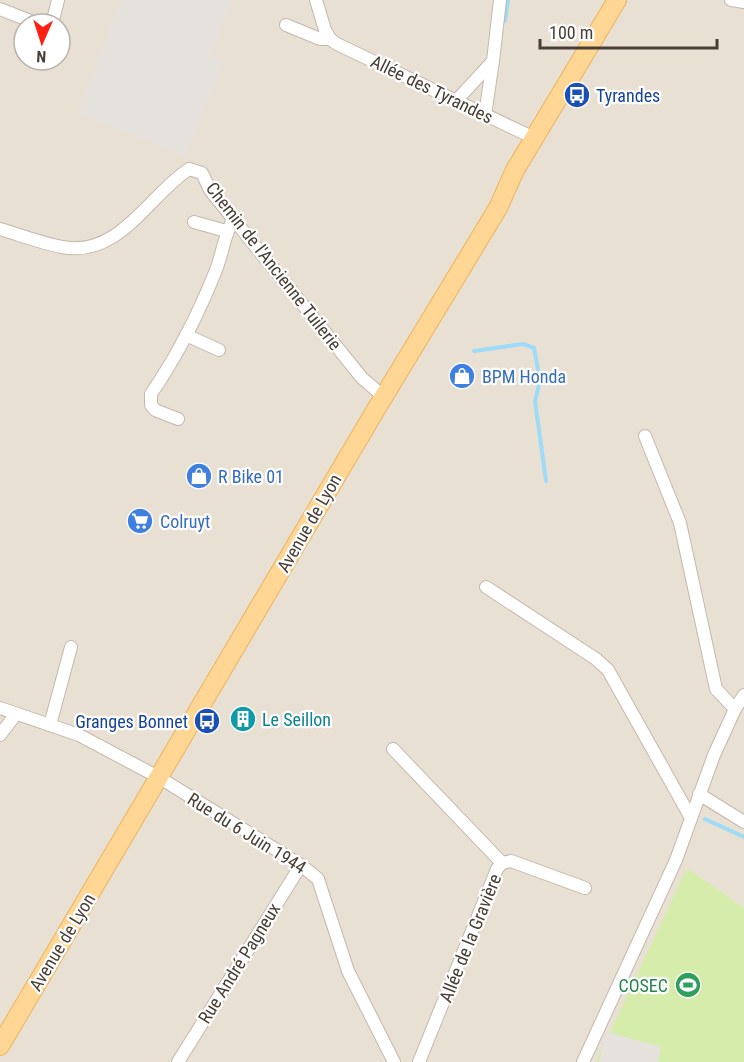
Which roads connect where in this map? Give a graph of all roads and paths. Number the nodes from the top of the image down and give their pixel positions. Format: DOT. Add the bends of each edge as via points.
graph roads {
  1 [pos="316,0"];
  2 [pos="500,0"];
  3 [pos="617,0"];
  4 [pos="731,0"];
  5 [pos="744,2"];
  6 [pos="286,25"];
  7 [pos="330,39"];
  8 [pos="493,61"];
  9 [pos="456,101"];
  10 [pos="485,115"];
  11 [pos="534,138"];
  12 [pos="234,218"];
  13 [pos="194,222"];
  14 [pos="0,229"];
  15 [pos="226,231"];
  16 [pos="186,335"];
  17 [pos="219,350"];
  18 [pos="384,397"];
  19 [pos="178,419"];
  20 [pos="645,436"];
  21 [pos="486,587"];
  22 [pos="71,647"];
  23 [pos="744,695"];
  24 [pos="0,708"];
  25 [pos="735,709"];
  26 [pos="16,714"];
  27 [pos="50,725"];
  28 [pos="0,735"];
  29 [pos="393,749"];
  30 [pos="160,778"];
  31 [pos="699,794"];
  32 [pos="690,818"];
  33 [pos="744,822"];
  34 [pos="502,863"];
  35 [pos="301,865"];
  36 [pos="585,888"];
  37 [pos="0,1046"];
  38 [pos="178,1062"];
  39 [pos="394,1062"];
  40 [pos="419,1062"];
  41 [pos="583,1062"];
  1 -- 7 [label="street"];
  2 -- 8 [label="street"];
  3 -- 11 [label="main road, Avenue de Lyon"];
  4 -- 5 [label="street"];
  6 -- 7 [label="street, Allée des Tyrandes" via="320,39"];
  7 -- 9 [label="street, Allée des Tyrandes"];
  8 -- 9 [label="street"];
  8 -- 10 [label="street"];
  9 -- 10 [label="street, Allée des Tyrandes"];
  10 -- 11 [label="street, Allée des Tyrandes"];
  11 -- 18 [label="main road, Avenue de Lyon" via="498,208"];
  12 -- 14 [label="street, Chemin de l'Ancienne Tuilerie" via="210,190 202,173 189,169 110,240 86,249 63,248"];
  12 -- 15 [label="street"];
  12 -- 18 [label="street, Chemin de l'Ancienne Tuilerie" via="362,378"];
  13 -- 15 [label="street"];
  15 -- 16 [label="street" via="217,269"];
  16 -- 17 [label="street"];
  16 -- 19 [label="street" via="151,394 155,411"];
  18 -- 30 [label="main road, Avenue de Lyon"];
  20 -- 25 [label="street" via="680,523 716,690"];
  21 -- 32 [label="street" via="608,670"];
  22 -- 27 [label="street"];
  23 -- 25 [label="street"];
  24 -- 26 [label="street, Rue du 6 Juin 1944"];
  25 -- 31 [label="street"];
  26 -- 27 [label="street, Rue du 6 Juin 1944"];
  26 -- 28 [label="street"];
  27 -- 30 [label="street, Rue du 6 Juin 1944" via="79,735"];
  29 -- 34 [label="street"];
  30 -- 35 [label="street, Rue du 6 Juin 1944"];
  30 -- 37 [label="main road, Avenue de Lyon"];
  31 -- 32 [label="street"];
  31 -- 33 [label="street"];
  32 -- 41 [label="street" via="676,860"];
  34 -- 36 [label="street, Allée de la Gravière" via="511,861"];
  34 -- 40 [label="street, Allée de la Gravière"];
  35 -- 38 [label="street, Rue André Pagneux"];
  35 -- 39 [label="street, Rue du 6 Juin 1944" via="318,879 348,971"];
}
